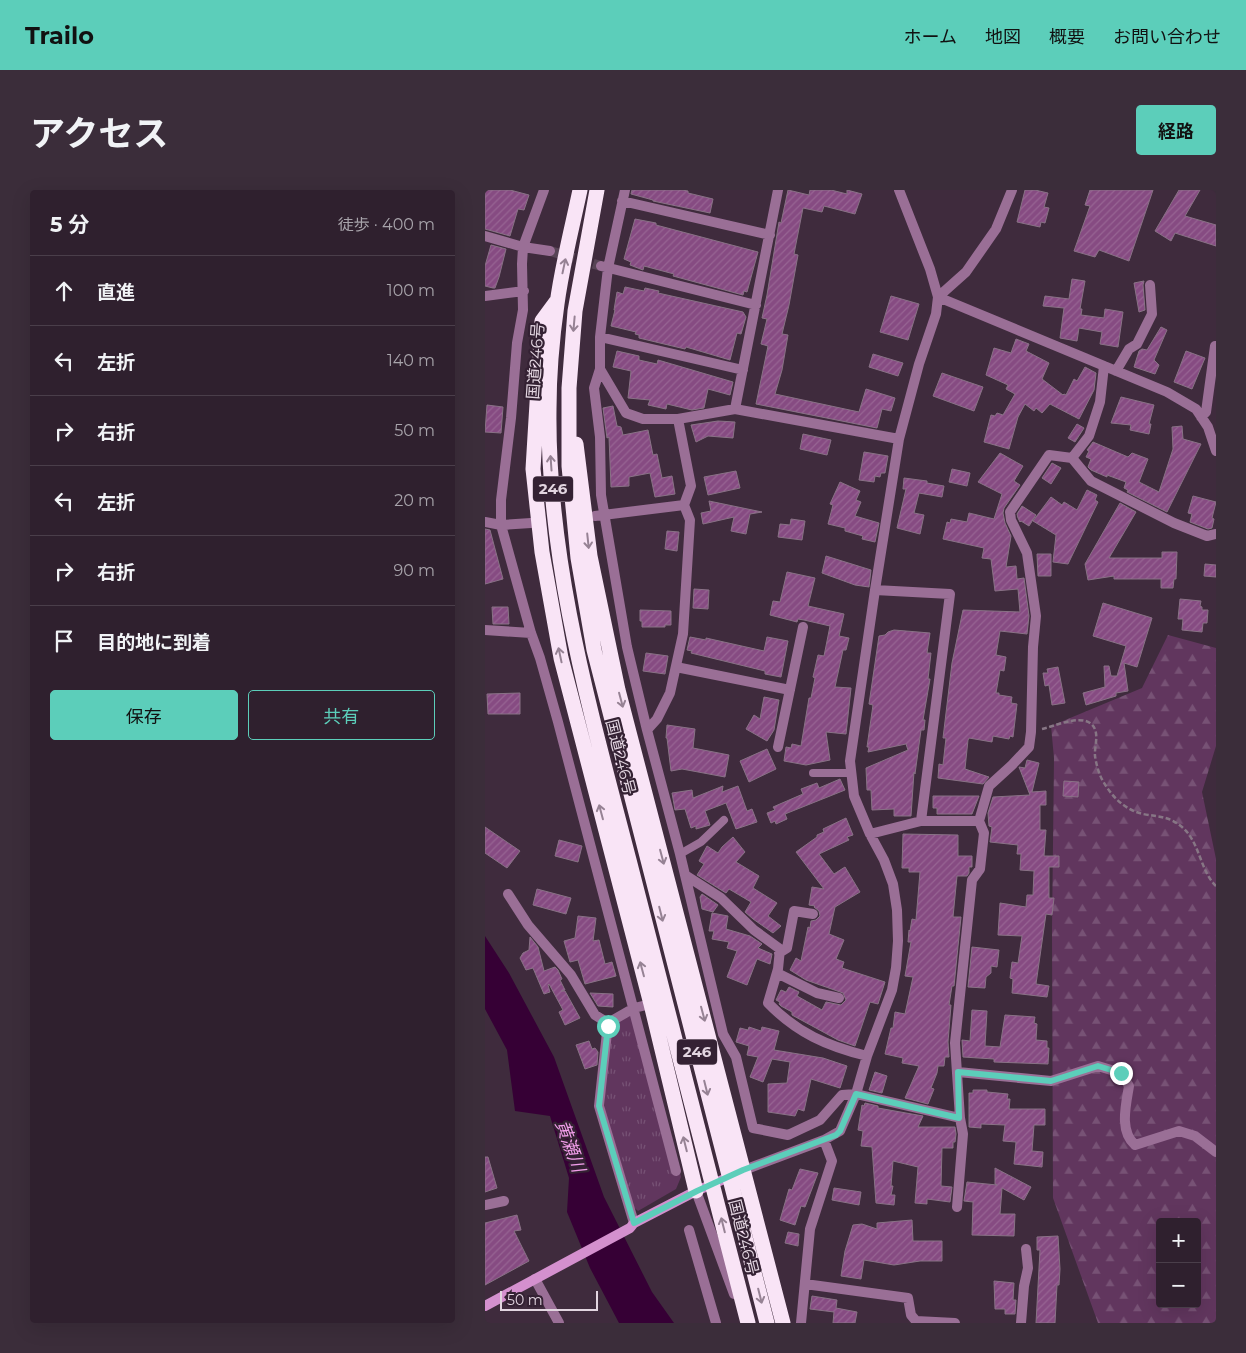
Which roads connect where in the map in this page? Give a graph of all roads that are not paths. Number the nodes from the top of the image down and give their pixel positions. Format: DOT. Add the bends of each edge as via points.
graph roads {
  1 [pos="544,190"];
  2 [pos="580,190"];
  3 [pos="597,190"];
  4 [pos="625,190"];
  5 [pos="778,190"];
  6 [pos="899,190"];
  7 [pos="1012,190"];
  8 [pos="622,201"];
  9 [pos="770,235"];
  10 [pos="485,236"];
  11 [pos="523,246"];
  12 [pos="550,251"];
  13 [pos="605,267"];
  14 [pos="1150,285"];
  15 [pos="524,291"];
  16 [pos="485,296"];
  17 [pos="938,297"];
  18 [pos="557,302"];
  19 [pos="756,305"];
  20 [pos="601,337"];
  21 [pos="1215,346"];
  22 [pos="1104,366"];
  23 [pos="600,369"];
  24 [pos="743,370"];
  25 [pos="1116,370"];
  26 [pos="569,388"];
  27 [pos="735,409"];
  28 [pos="1201,418"];
  29 [pos="678,419"];
  30 [pos="899,439"];
  31 [pos="1216,451"];
  32 [pos="1072,458"];
  33 [pos="684,505"];
  34 [pos="600,516"];
  35 [pos="485,522"];
  36 [pos="531,522"];
  37 [pos="501,525"];
  38 [pos="1216,534"];
  39 [pos="875,590"];
  40 [pos="803,627"];
  41 [pos="485,630"];
  42 [pos="531,633"];
  43 [pos="676,667"];
  44 [pos="790,690"];
  45 [pos="647,730"];
  46 [pos="778,747"];
  47 [pos="813,773"];
  48 [pos="851,773"];
  49 [pos="724,820"];
  50 [pos="921,821"];
  51 [pos="979,822"];
  52 [pos="870,834"];
  53 [pos="680,854"];
  54 [pos="685,874"];
  55 [pos="508,894"];
  56 [pos="813,914"];
  57 [pos="779,954"];
  58 [pos="777,973"];
  59 [pos="839,998"];
  60 [pos="651,1004"];
  61 [pos="634,1008"];
  62 [pos="608,1023"];
  63 [pos="867,1056"];
  64 [pos="958,1072"];
  65 [pos="856,1094"];
  66 [pos="959,1118"];
  67 [pos="823,1140"];
  68 [pos="1216,1152"];
  69 [pos="743,1170"];
  70 [pos="676,1171"];
  71 [pos="697,1191"];
  72 [pos="503,1201"];
  73 [pos="485,1205"];
  74 [pos="957,1207"];
  75 [pos="632,1226"];
  76 [pos="689,1230"];
  77 [pos="1026,1249"];
  78 [pos="538,1278"];
  79 [pos="805,1284"];
  80 [pos="485,1306"];
  81 [pos="916,1322"];
  82 [pos="559,1323"];
  83 [pos="716,1323"];
  84 [pos="746,1323"];
  85 [pos="767,1323"];
  86 [pos="783,1323"];
  87 [pos="801,1323"];
  88 [pos="955,1323"];
  89 [pos="1021,1323"];
  1 -- 11 [label="street"];
  18 -- 2 [label="highway, 国道246号 / 246, one-way"];
  3 -- 26 [label="highway, 国道246号 / 246, one-way" via="575,311"];
  4 -- 8 [label="street"];
  5 -- 9 [label="street"];
  6 -- 17 [label="street"];
  7 -- 17 [label="street" via="996,230 966,272"];
  8 -- 9 [label="street"];
  8 -- 13 [label="street"];
  9 -- 19 [label="street"];
  10 -- 11 [label="street"];
  11 -- 12 [label="street"];
  11 -- 15 [label="street"];
  13 -- 19 [label="street"];
  13 -- 20 [label="street"];
  14 -- 25 [label="street" via="1152,314 1137,344 1129,349"];
  15 -- 16 [label="street"];
  15 -- 37 [label="street"];
  17 -- 22 [label="street"];
  17 -- 30 [label="street" via="936,314"];
  60 -- 18 [label="highway, one-way" via="561,658 542,552 533,469 542,321"];
  84 -- 18 [label="highway, 国道246号 / 246, one-way" via="577,652 559,562 549,408"];
  19 -- 24 [label="street"];
  20 -- 23 [label="street"];
  20 -- 24 [label="street"];
  21 -- 28 [label="street" via="1206,412"];
  22 -- 25 [label="street"];
  22 -- 32 [label="street" via="1100,402 1089,436"];
  23 -- 29 [label="street" via="626,413 643,419"];
  23 -- 34 [label="street" via="594,388 600,437"];
  24 -- 27 [label="street"];
  25 -- 28 [label="street" via="1167,392 1196,410"];
  26 -- 69 [label="highway, one-way" via="590,556 618,690"];
  26 -- 85 [label="highway, 国道246号 / 246, one-way" via="569,466 578,558 594,650"];
  27 -- 29 [label="street"];
  27 -- 30 [label="street"];
  28 -- 31 [label="street" via="1208,427"];
  29 -- 33 [label="street" via="691,486"];
  30 -- 39 [label="street"];
  32 -- 38 [label="street" via="1091,481 1174,523 1207,536"];
  32 -- 51 [label="street" via="1049,455 1010,512 1027,553 1036,616 1031,732 1029,747 989,786"];
  33 -- 34 [label="street"];
  33 -- 43 [label="street" via="690,520 683,634"];
  34 -- 45 [label="street"];
  35 -- 37 [label="street"];
  36 -- 37 [label="street"];
  37 -- 42 [label="street"];
  39 -- 48 [label="street" via="850,761"];
  39 -- 50 [label="street" via="951,594"];
  40 -- 44 [label="street"];
  41 -- 42 [label="street"];
  42 -- 61 [label="street"];
  43 -- 44 [label="street"];
  43 -- 45 [label="street" via="670,693 657,719"];
  44 -- 46 [label="street"];
  45 -- 53 [label="street"];
  47 -- 48 [label="lane"];
  48 -- 52 [label="street" via="854,796"];
  49 -- 53 [label="lane" via="701,842"];
  50 -- 51 [label="street"];
  50 -- 52 [label="street"];
  51 -- 64 [label="street" via="984,832 980,868 972,880 955,1043"];
  52 -- 63 [label="street" via="893,884 898,940 892,990"];
  53 -- 54 [label="street"];
  54 -- 57 [label="street" via="721,898 779,949"];
  54 -- 65 [label="street" via="723,1034 736,1057 753,1128 788,1135 820,1120 842,1095"];
  55 -- 62 [label="street" via="528,925 571,975 595,1015"];
  56 -- 57 [label="street" via="794,911 787,948"];
  57 -- 58 [label="street"];
  58 -- 59 [label="street" via="817,993"];
  58 -- 63 [label="street" via="768,1003 781,1017 819,1041"];
  60 -- 61 [label="street"];
  71 -- 60 [label="highway, one-way"];
  61 -- 62 [label="street"];
  61 -- 70 [label="street"];
  62 -- 75 [label="street" via="599,1106"];
  63 -- 65 [label="street"];
  64 -- 66 [label="street"];
  64 -- 68 [label="street" via="1051,1081 1098,1066 1121,1073 1129,1086 1124,1120 1129,1140 1135,1145 1179,1131 1195,1136"];
  65 -- 66 [label="street"];
  65 -- 67 [label="street" via="840,1131"];
  66 -- 74 [label="street" via="963,1134"];
  67 -- 69 [label="street"];
  67 -- 79 [label="street" via="832,1161 811,1229"];
  69 -- 71 [label="street"];
  69 -- 86 [label="highway"];
  71 -- 75 [label="street"];
  71 -- 84 [label="street"];
  72 -- 73 [label="street"];
  75 -- 78 [label="street"];
  76 -- 83 [label="street"];
  77 -- 89 [label="street" via="1028,1268"];
  78 -- 80 [label="street"];
  78 -- 82 [label="street"];
  79 -- 81 [label="street" via="908,1298 911,1315"];
  79 -- 87 [label="street"];
  81 -- 88 [label="street"];
}
